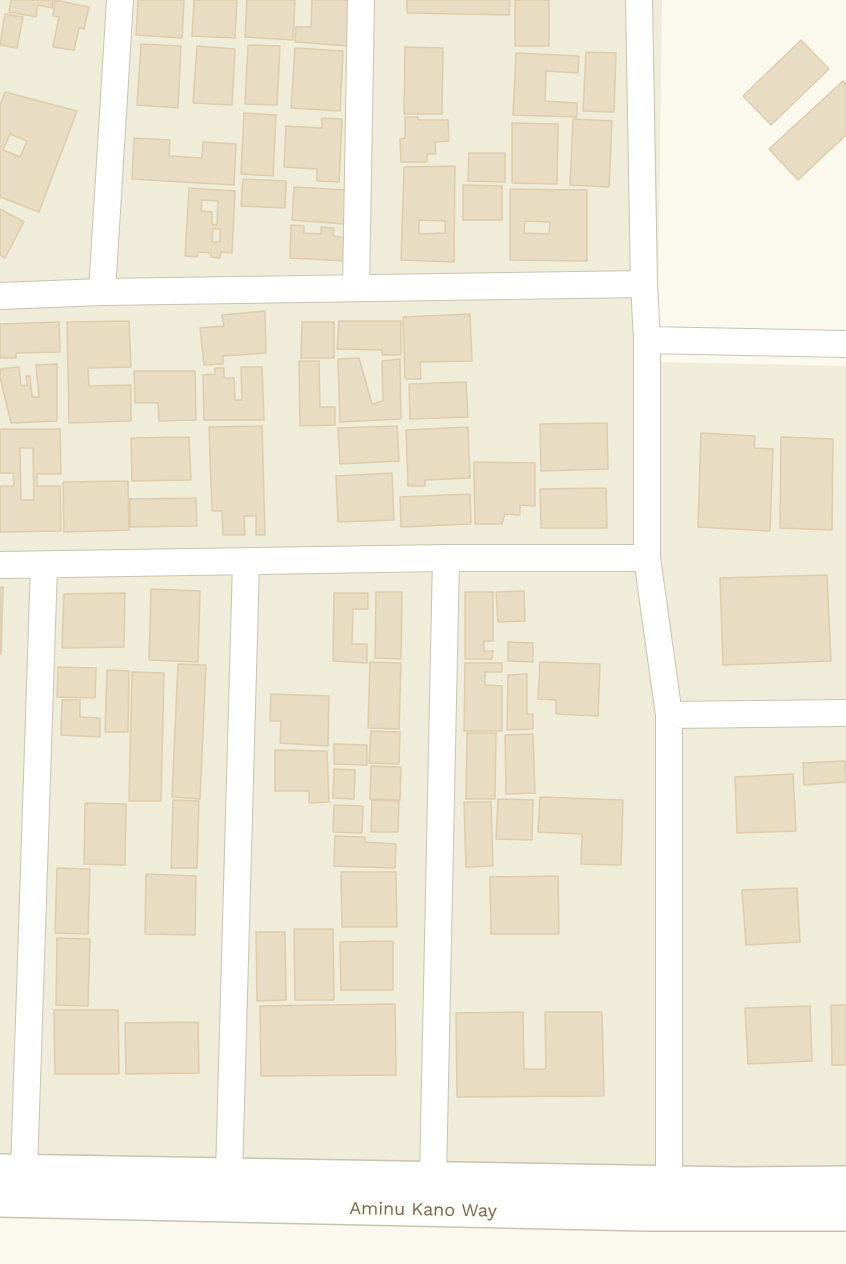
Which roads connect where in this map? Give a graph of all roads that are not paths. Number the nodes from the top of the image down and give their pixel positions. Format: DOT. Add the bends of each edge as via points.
graph roads {
  1 [pos="120,0"];
  2 [pos="361,0"];
  3 [pos="639,0"];
  4 [pos="644,284"];
  5 [pos="356,288"];
  6 [pos="102,292"];
  7 [pos="0,296"];
  8 [pos="647,340"];
  9 [pos="846,344"];
  10 [pos="446,558"];
  11 [pos="647,558"];
  12 [pos="246,562"];
  13 [pos="0,565"];
  14 [pos="44,565"];
  15 [pos="846,713"];
  16 [pos="669,715"];
  17 [pos="12,1171"];
  18 [pos="230,1174"];
  19 [pos="433,1178"];
  20 [pos="669,1182"];
  21 [pos="846,1183"];
  22 [pos="0,1200"];
  23 [pos="846,1214"];
  1 -- 6 [label="street"];
  2 -- 5 [label="street"];
  3 -- 4 [label="street"];
  4 -- 5 [label="street"];
  4 -- 8 [label="street"];
  5 -- 6 [label="street"];
  6 -- 7 [label="street"];
  8 -- 9 [label="street"];
  8 -- 11 [label="street"];
  10 -- 11 [label="street"];
  10 -- 12 [label="street"];
  10 -- 19 [label="street"];
  11 -- 16 [label="street"];
  12 -- 14 [label="street"];
  12 -- 18 [label="street"];
  13 -- 14 [label="street"];
  14 -- 17 [label="street"];
  15 -- 16 [label="street"];
  16 -- 20 [label="street"];
  17 -- 18 [label="main road, Aminu Kano Way"];
  18 -- 19 [label="main road, Aminu Kano Way"];
  19 -- 20 [label="main road, Aminu Kano Way"];
  20 -- 21 [label="main road, Aminu Kano Way"];
  22 -- 23 [label="main road, Aminu Kano Way" via="633,1214"];
}
